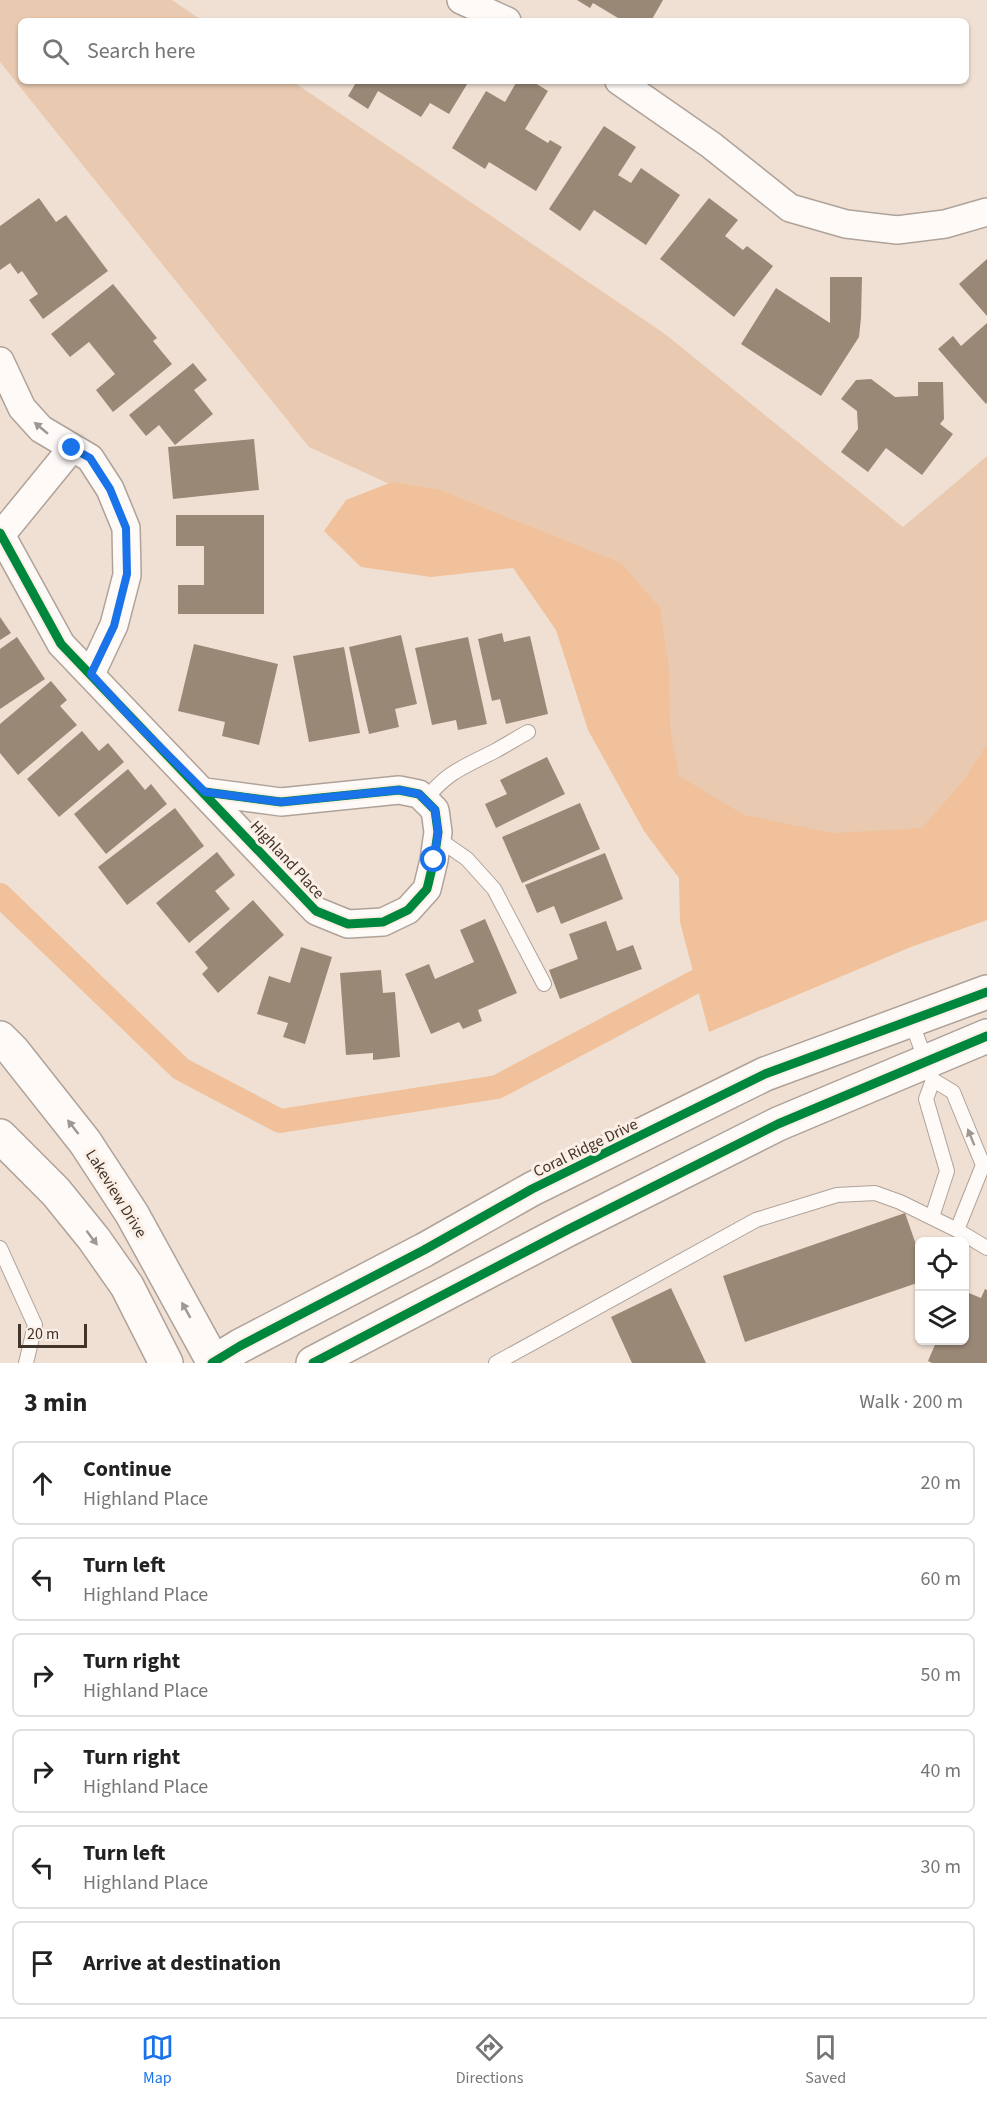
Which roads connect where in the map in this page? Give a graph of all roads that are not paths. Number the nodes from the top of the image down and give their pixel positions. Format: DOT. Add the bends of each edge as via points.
graph roads {
  1 [pos="461,0"];
  2 [pos="500,18"];
  3 [pos="622,84"];
  4 [pos="987,212"];
  5 [pos="0,361"];
  6 [pos="72,448"];
  7 [pos="1,534"];
  8 [pos="91,674"];
  9 [pos="528,732"];
  10 [pos="205,792"];
  11 [pos="425,800"];
  12 [pos="437,838"];
  13 [pos="544,984"];
  14 [pos="987,992"];
  15 [pos="910,1020"];
  16 [pos="987,1036"];
  17 [pos="0,1038"];
  18 [pos="930,1071"];
  19 [pos="0,1136"];
  20 [pos="932,1217"];
  21 [pos="957,1230"];
  22 [pos="0,1248"];
  23 [pos="987,1248"];
  24 [pos="26,1363"];
  25 [pos="166,1363"];
  26 [pos="213,1363"];
  27 [pos="313,1363"];
  28 [pos="496,1363"];
  1 -- 2 [label="street"];
  3 -- 4 [label="street" via="711,145 790,208 846,224 897,231 945,224"];
  6 -- 5 [label="street, one-way" via="41,429 22,408"];
  6 -- 7 [label="street"];
  6 -- 8 [label="street" via="90,458 110,489 126,528 127,574 114,626"];
  7 -- 8 [label="street, Highland Place" via="61,644"];
  8 -- 10 [label="street, Highland Place"];
  9 -- 11 [label="lane" via="462,766"];
  10 -- 11 [label="street, Highland Place" via="281,802 399,790 419,794"];
  10 -- 12 [label="street, Highland Place" via="316,911 348,924 383,922 408,910 427,889"];
  11 -- 12 [label="street, Highland Place" via="435,810"];
  12 -- 13 [label="lane" via="466,858 494,889"];
  14 -- 15 [label="main road, Coral Ridge Drive"];
  15 -- 18 [label="lane"];
  15 -- 26 [label="main road, Coral Ridge Drive" via="765,1074 532,1189"];
  16 -- 18 [label="main road"];
  26 -- 17 [label="main road, Lakeview Drive, one-way" via="132,1214 85,1142"];
  18 -- 20 [label="lane" via="926,1099 947,1171"];
  21 -- 18 [label="lane, one-way" via="983,1165 953,1092"];
  18 -- 27 [label="main road" via="778,1124"];
  19 -- 25 [label="main road, one-way" via="56,1192 94,1239 127,1286"];
  20 -- 21 [label="lane"];
  20 -- 28 [label="lane" via="875,1193 837,1195 756,1220"];
  21 -- 23 [label="lane"];
  22 -- 24 [label="lane" via="35,1325"];
}
